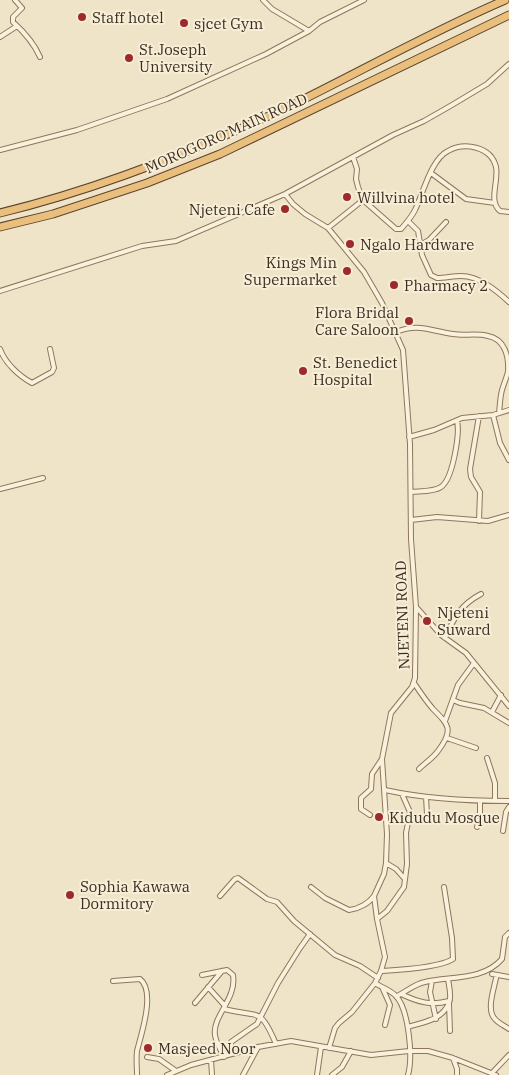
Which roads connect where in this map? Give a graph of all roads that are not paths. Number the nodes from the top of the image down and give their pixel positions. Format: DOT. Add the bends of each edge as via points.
graph roads {
  1 [pos="15,0"];
  2 [pos="263,0"];
  3 [pos="364,0"];
  4 [pos="505,0"];
  5 [pos="509,15"];
  6 [pos="17,26"];
  7 [pos="309,31"];
  8 [pos="0,36"];
  9 [pos="40,57"];
  10 [pos="509,64"];
  11 [pos="0,150"];
  12 [pos="353,157"];
  13 [pos="431,172"];
  14 [pos="285,194"];
  15 [pos="363,200"];
  16 [pos="495,203"];
  17 [pos="509,212"];
  18 [pos="0,213"];
  19 [pos="408,221"];
  20 [pos="446,222"];
  21 [pos="0,227"];
  22 [pos="328,228"];
  23 [pos="420,245"];
  24 [pos="0,291"];
  25 [pos="509,302"];
  26 [pos="396,332"];
  27 [pos="0,349"];
  28 [pos="50,349"];
  29 [pos="509,410"];
  30 [pos="499,413"];
  31 [pos="493,415"];
  32 [pos="479,416"];
  33 [pos="457,420"];
  34 [pos="409,437"];
  35 [pos="509,460"];
  36 [pos="43,478"];
  37 [pos="0,489"];
  38 [pos="411,492"];
  39 [pos="509,515"];
  40 [pos="411,520"];
  41 [pos="479,521"];
  42 [pos="481,594"];
  43 [pos="416,607"];
  44 [pos="445,638"];
  45 [pos="474,663"];
  46 [pos="414,684"];
  47 [pos="501,695"];
  48 [pos="453,700"];
  49 [pos="509,706"];
  50 [pos="492,712"];
  51 [pos="445,721"];
  52 [pos="509,723"];
  53 [pos="447,738"];
  54 [pos="476,748"];
  55 [pos="487,758"];
  56 [pos="382,759"];
  57 [pos="419,769"];
  58 [pos="384,790"];
  59 [pos="402,794"];
  60 [pos="426,797"];
  61 [pos="480,801"];
  62 [pos="495,801"];
  63 [pos="509,801"];
  64 [pos="509,807"];
  65 [pos="427,814"];
  66 [pos="370,815"];
  67 [pos="477,827"];
  68 [pos="503,831"];
  69 [pos="386,863"];
  70 [pos="404,878"];
  71 [pos="310,887"];
  72 [pos="444,887"];
  73 [pos="220,896"];
  74 [pos="374,896"];
  75 [pos="377,919"];
  76 [pos="509,933"];
  77 [pos="310,934"];
  78 [pos="502,959"];
  79 [pos="509,961"];
  80 [pos="222,971"];
  81 [pos="381,971"];
  82 [pos="492,974"];
  83 [pos="202,975"];
  84 [pos="509,977"];
  85 [pos="378,978"];
  86 [pos="496,978"];
  87 [pos="448,979"];
  88 [pos="113,981"];
  89 [pos="432,981"];
  90 [pos="375,983"];
  91 [pos="208,987"];
  92 [pos="382,987"];
  93 [pos="399,995"];
  94 [pos="195,1003"];
  95 [pos="449,1003"];
  96 [pos="433,1004"];
  97 [pos="225,1008"];
  98 [pos="262,1017"];
  99 [pos="436,1019"];
  100 [pos="385,1025"];
  101 [pos="408,1027"];
  102 [pos="509,1029"];
  103 [pos="450,1031"];
  104 [pos="276,1044"];
  105 [pos="258,1047"];
  106 [pos="322,1047"];
  107 [pos="329,1048"];
  108 [pos="409,1050"];
  109 [pos="351,1051"];
  110 [pos="232,1054"];
  111 [pos="509,1055"];
  112 [pos="147,1057"];
  113 [pos="224,1057"];
  114 [pos="452,1058"];
  115 [pos="211,1060"];
  116 [pos="176,1071"];
  117 [pos="494,1074"];
  118 [pos="137,1075"];
  119 [pos="167,1075"];
  120 [pos="212,1075"];
  121 [pos="243,1075"];
  122 [pos="317,1075"];
  123 [pos="332,1075"];
  124 [pos="408,1075"];
  125 [pos="457,1075"];
  1 -- 6 [label="street" via="22,8 13,17"];
  2 -- 7 [label="street"];
  3 -- 7 [label="street"];
  4 -- 18 [label="highway, MOROGORO MAIN ROAD" via="219,139 110,182"];
  5 -- 21 [label="highway, MOROGORO MAIN ROAD" via="220,154 147,183 53,214"];
  6 -- 8 [label="street"];
  6 -- 9 [label="street"];
  7 -- 11 [label="street" via="256,59 151,105 77,130"];
  10 -- 12 [label="street" via="487,84 452,106"];
  12 -- 14 [label="street"];
  12 -- 15 [label="street"];
  13 -- 16 [label="street" via="466,199"];
  13 -- 16 [label="street" via="446,152 468,146 478,148 494,162 496,168"];
  13 -- 19 [label="street"];
  14 -- 22 [label="street, NJETENI ROAD" via="305,214"];
  14 -- 24 [label="street" via="176,240 142,246"];
  15 -- 19 [label="street" via="396,229 401,229"];
  15 -- 22 [label="street"];
  16 -- 17 [label="street" via="500,211"];
  19 -- 23 [label="street" via="418,231"];
  20 -- 23 [label="street"];
  22 -- 26 [label="street, NJETENI ROAD" via="364,272"];
  23 -- 25 [label="street" via="429,272 434,277 462,276 479,280"];
  26 -- 30 [label="street" via="419,327 454,334 486,335 500,341 508,353 509,371"];
  26 -- 34 [label="street, NJETENI ROAD" via="403,350"];
  27 -- 28 [label="street" via="5,360 32,383 52,372"];
  29 -- 30 [label="street"];
  30 -- 31 [label="street"];
  31 -- 32 [label="street"];
  31 -- 35 [label="street" via="500,443"];
  32 -- 33 [label="street"];
  32 -- 41 [label="street" via="470,469 480,492"];
  33 -- 34 [label="street"];
  33 -- 38 [label="street" via="458,439 450,474 444,484 435,489"];
  34 -- 38 [label="street, NJETENI ROAD"];
  36 -- 37 [label="street"];
  38 -- 40 [label="street, NJETENI ROAD"];
  39 -- 41 [label="street"];
  40 -- 41 [label="street" via="438,517"];
  40 -- 43 [label="street, NJETENI ROAD"];
  42 -- 44 [label="street" via="462,608"];
  43 -- 44 [label="street"];
  43 -- 46 [label="street, NJETENI ROAD"];
  44 -- 45 [label="street"];
  45 -- 47 [label="street"];
  45 -- 48 [label="street" via="458,685"];
  46 -- 51 [label="street"];
  46 -- 56 [label="street, NJETENI ROAD" via="391,713"];
  47 -- 49 [label="street"];
  47 -- 50 [label="street"];
  48 -- 50 [label="street"];
  48 -- 51 [label="street"];
  50 -- 52 [label="street"];
  51 -- 53 [label="street" via="449,728"];
  53 -- 54 [label="street"];
  53 -- 57 [label="street"];
  55 -- 62 [label="street" via="495,783"];
  56 -- 58 [label="street, NJETENI ROAD"];
  56 -- 66 [label="street" via="372,774 371,789 361,798 361,809"];
  58 -- 59 [label="street"];
  58 -- 69 [label="street, NJETENI ROAD"];
  59 -- 60 [label="street"];
  59 -- 70 [label="street" via="410,812"];
  60 -- 61 [label="street"];
  60 -- 65 [label="street"];
  61 -- 62 [label="street"];
  61 -- 67 [label="street"];
  62 -- 63 [label="street"];
  64 -- 68 [label="street"];
  69 -- 70 [label="street"];
  69 -- 74 [label="street, NJETENI ROAD"];
  70 -- 75 [label="street" via="403,888 384,915"];
  71 -- 74 [label="street" via="350,910"];
  72 -- 81 [label="street" via="453,959 428,966"];
  73 -- 77 [label="street" via="238,878 267,899 277,902"];
  74 -- 75 [label="street"];
  75 -- 81 [label="street" via="385,957"];
  76 -- 78 [label="street" via="505,937"];
  77 -- 85 [label="street" via="335,955"];
  77 -- 98 [label="street" via="278,983"];
  78 -- 79 [label="street"];
  78 -- 87 [label="street" via="488,970"];
  80 -- 83 [label="street"];
  80 -- 91 [label="street"];
  80 -- 97 [label="street" via="234,975"];
  81 -- 85 [label="street"];
  82 -- 84 [label="street"];
  85 -- 90 [label="street"];
  86 -- 102 [label="street" via="492,1016"];
  87 -- 89 [label="street"];
  87 -- 95 [label="street"];
  88 -- 118 [label="street" via="140,978 146,987 145,1022 137,1052"];
  89 -- 93 [label="street" via="418,984"];
  89 -- 96 [label="street"];
  90 -- 92 [label="street"];
  90 -- 107 [label="street" via="335,1028"];
  91 -- 94 [label="street"];
  91 -- 97 [label="street"];
  92 -- 93 [label="street"];
  92 -- 100 [label="street" via="390,1005"];
  93 -- 96 [label="street"];
  93 -- 101 [label="street"];
  95 -- 96 [label="street"];
  95 -- 99 [label="street"];
  95 -- 103 [label="street"];
  96 -- 99 [label="street"];
  97 -- 98 [label="street"];
  97 -- 113 [label="street" via="214,1033"];
  98 -- 104 [label="street"];
  98 -- 110 [label="street" via="254,1028 231,1042"];
  99 -- 101 [label="street"];
  101 -- 108 [label="street"];
  104 -- 105 [label="street"];
  104 -- 106 [label="street" via="291,1041"];
  105 -- 110 [label="street"];
  105 -- 121 [label="street"];
  106 -- 107 [label="street"];
  106 -- 122 [label="street"];
  107 -- 109 [label="street"];
  108 -- 109 [label="street" via="371,1054"];
  108 -- 114 [label="street"];
  108 -- 124 [label="street"];
  109 -- 123 [label="street" via="342,1067"];
  110 -- 113 [label="street"];
  111 -- 117 [label="street"];
  112 -- 116 [label="street" via="159,1059"];
  113 -- 115 [label="street"];
  114 -- 117 [label="street"];
  114 -- 125 [label="street"];
  115 -- 116 [label="street"];
  115 -- 120 [label="street"];
  116 -- 119 [label="street"];
}
